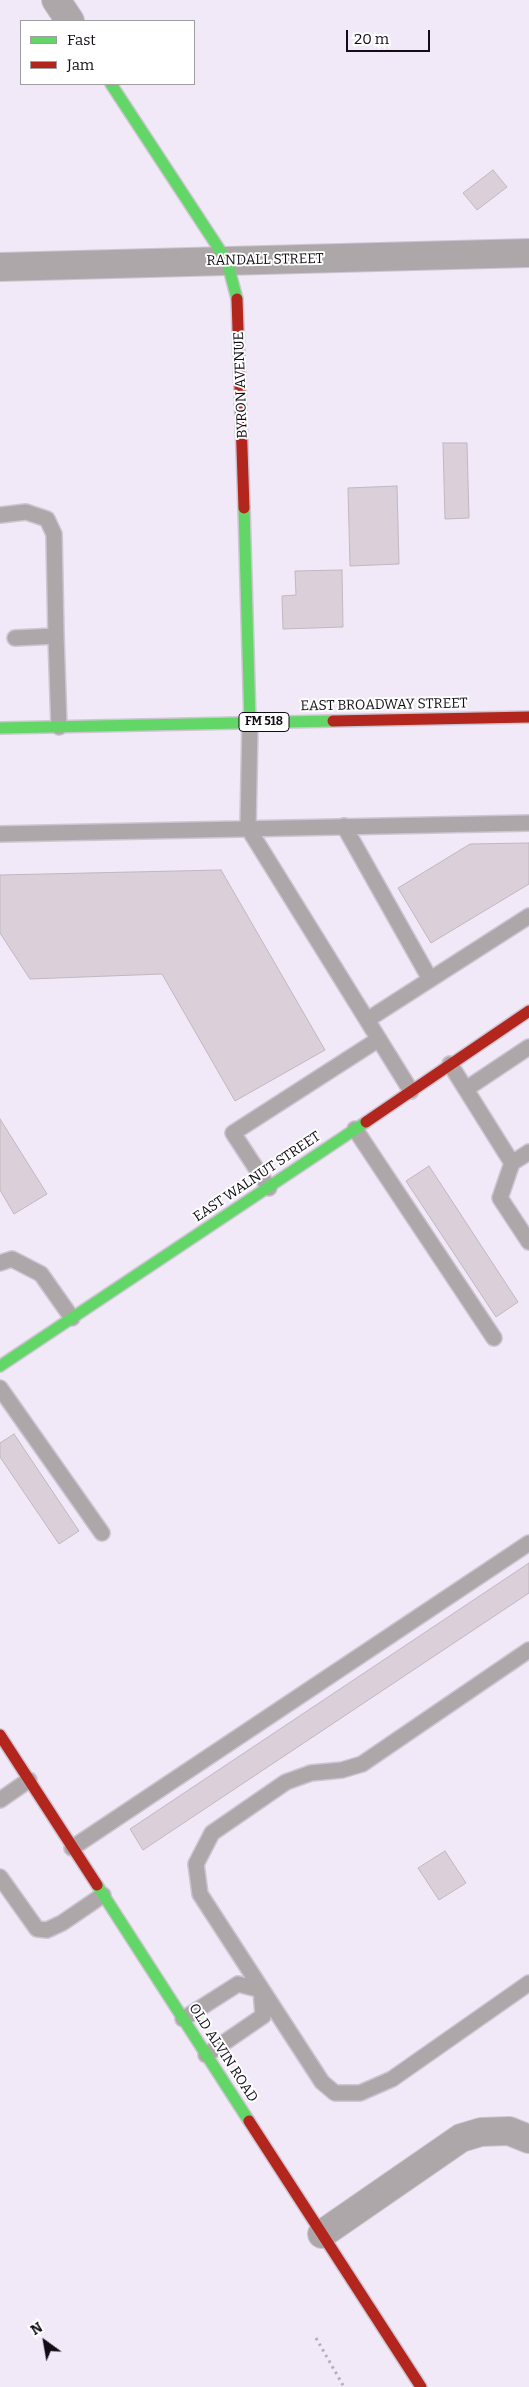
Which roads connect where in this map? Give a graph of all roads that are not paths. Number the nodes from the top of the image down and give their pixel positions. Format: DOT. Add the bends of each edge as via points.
graph roads {
  1 [pos="56,0"];
  2 [pos="69,20"];
  3 [pos="112,85"];
  4 [pos="529,253"];
  5 [pos="227,261"];
  6 [pos="0,267"];
  7 [pos="0,515"];
  8 [pos="56,636"];
  9 [pos="14,638"];
  10 [pos="529,717"];
  11 [pos="250,723"];
  12 [pos="59,727"];
  13 [pos="0,728"];
  14 [pos="529,823"];
  15 [pos="344,826"];
  16 [pos="248,828"];
  17 [pos="0,834"];
  18 [pos="529,916"];
  19 [pos="430,979"];
  20 [pos="529,1011"];
  21 [pos="367,1020"];
  22 [pos="378,1039"];
  23 [pos="529,1047"];
  24 [pos="450,1064"];
  25 [pos="466,1089"];
  26 [pos="411,1091"];
  27 [pos="355,1129"];
  28 [pos="529,1152"];
  29 [pos="512,1163"];
  30 [pos="269,1188"];
  31 [pos="529,1242"];
  32 [pos="0,1263"];
  33 [pos="72,1318"];
  34 [pos="494,1338"];
  35 [pos="0,1366"];
  36 [pos="0,1388"];
  37 [pos="102,1533"];
  38 [pos="529,1544"];
  39 [pos="529,1650"];
  40 [pos="0,1735"];
  41 [pos="29,1780"];
  42 [pos="0,1800"];
  43 [pos="72,1848"];
  44 [pos="0,1877"];
  45 [pos="103,1895"];
  46 [pos="529,1983"];
  47 [pos="261,1990"];
  48 [pos="183,2019"];
  49 [pos="206,2055"];
  50 [pos="529,2139"];
  51 [pos="322,2234"];
  52 [pos="421,2387"];
  1 -- 2 [label="street"];
  3 -- 5 [label="street, BYRON AVENUE"];
  4 -- 5 [label="street, RANDALL STREET"];
  5 -- 6 [label="street, RANDALL STREET"];
  5 -- 11 [label="street, BYRON AVENUE" via="238,304"];
  7 -- 8 [label="lane" via="26,512 47,519 54,534"];
  8 -- 9 [label="lane"];
  8 -- 12 [label="lane"];
  10 -- 11 [label="street, EAST BROADWAY STREET / FM 518"];
  11 -- 12 [label="street, EAST BROADWAY STREET / FM 518"];
  11 -- 16 [label="lane"];
  12 -- 13 [label="street, EAST BROADWAY STREET / FM 518"];
  14 -- 15 [label="lane"];
  15 -- 16 [label="lane"];
  15 -- 19 [label="lane"];
  16 -- 17 [label="lane"];
  16 -- 21 [label="lane"];
  18 -- 19 [label="lane"];
  19 -- 21 [label="lane"];
  20 -- 24 [label="street, EAST WALNUT STREET"];
  21 -- 22 [label="lane"];
  22 -- 26 [label="lane"];
  22 -- 30 [label="lane" via="233,1133"];
  23 -- 25 [label="lane"];
  24 -- 25 [label="lane"];
  24 -- 26 [label="street, EAST WALNUT STREET"];
  25 -- 29 [label="lane"];
  26 -- 27 [label="street, EAST WALNUT STREET"];
  27 -- 30 [label="street, EAST WALNUT STREET"];
  27 -- 34 [label="lane"];
  28 -- 29 [label="lane"];
  29 -- 31 [label="lane" via="500,1198"];
  30 -- 33 [label="street, EAST WALNUT STREET"];
  32 -- 33 [label="lane" via="12,1259 41,1274"];
  33 -- 35 [label="street, EAST WALNUT STREET"];
  36 -- 37 [label="lane"];
  38 -- 43 [label="lane"];
  39 -- 47 [label="lane" via="362,1764 311,1773 286,1782 212,1833 196,1864 200,1894"];
  40 -- 41 [label="street, OLD ALVIN ROAD"];
  41 -- 42 [label="lane"];
  41 -- 43 [label="street, OLD ALVIN ROAD"];
  43 -- 45 [label="street, OLD ALVIN ROAD"];
  44 -- 45 [label="lane" via="37,1929 47,1930 62,1923"];
  45 -- 48 [label="street, OLD ALVIN ROAD"];
  46 -- 47 [label="lane" via="392,2079 360,2093 335,2093 322,2082"];
  47 -- 48 [label="lane" via="238,1984"];
  47 -- 49 [label="lane" via="263,2016"];
  48 -- 49 [label="street, OLD ALVIN ROAD"];
  49 -- 51 [label="street, OLD ALVIN ROAD"];
  50 -- 51 [label="street" via="509,2131 481,2132 461,2138"];
  51 -- 52 [label="street, OLD ALVIN ROAD"];
}
